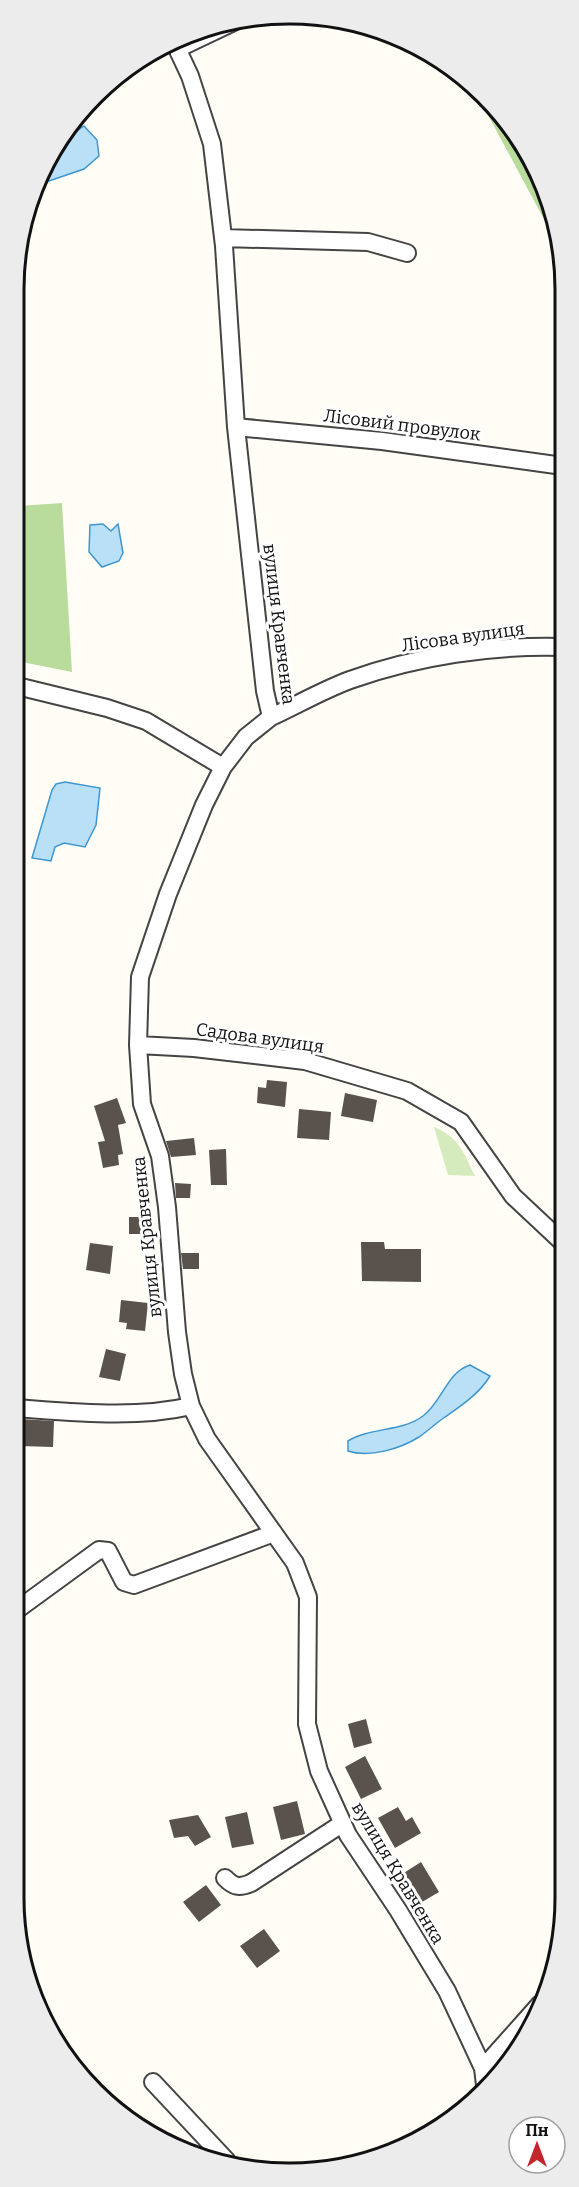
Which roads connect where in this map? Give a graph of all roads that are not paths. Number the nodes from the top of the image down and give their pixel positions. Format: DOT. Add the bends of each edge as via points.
graph roads {
  1 [pos="177,49"];
  2 [pos="223,238"];
  3 [pos="407,253"];
  4 [pos="236,427"];
  5 [pos="555,465"];
  6 [pos="555,647"];
  7 [pos="24,688"];
  8 [pos="271,717"];
  9 [pos="223,767"];
  10 [pos="138,1045"];
  11 [pos="555,1235"];
  12 [pos="191,1406"];
  13 [pos="24,1409"];
  14 [pos="274,1533"];
  15 [pos="24,1605"];
  16 [pos="343,1823"];
  17 [pos="225,1878"];
  18 [pos="515,2036"];
  19 [pos="484,2077"];
  20 [pos="153,2082"];
  21 [pos="220,2154"];
  1 -- 2 [label="street, вулиця Кравченка" via="212,144"];
  2 -- 3 [label="street" via="368,242"];
  2 -- 4 [label="street, вулиця Кравченка"];
  4 -- 5 [label="street, Лісовий провулок" via="382,441"];
  4 -- 8 [label="street, вулиця Кравченка"];
  6 -- 8 [label="street, Лісова вулиця" via="529,646 419,660 349,681"];
  7 -- 9 [label="street" via="146,722"];
  8 -- 9 [label="street, вулиця Кравченка" via="246,737"];
  9 -- 10 [label="street, вулиця Кравченка" via="168,894 140,977"];
  10 -- 11 [label="street, Садова вулиця" via="305,1060 407,1091 461,1122 513,1196"];
  10 -- 12 [label="street, вулиця Кравченка" via="142,1104 160,1156 177,1332"];
  12 -- 13 [label="street" via="99,1413"];
  12 -- 14 [label="street, вулиця Кравченка" via="207,1439"];
  14 -- 15 [label="street" via="134,1585 124,1582 108,1551 99,1550"];
  14 -- 16 [label="street, вулиця Кравченка" via="295,1563 308,1598 307,1724 319,1771"];
  16 -- 17 [label="street" via="251,1883 242,1887"];
  16 -- 19 [label="street, вулиця Кравченка" via="447,1991"];
  18 -- 19 [label="street"];
  20 -- 21 [label="street"];
}
